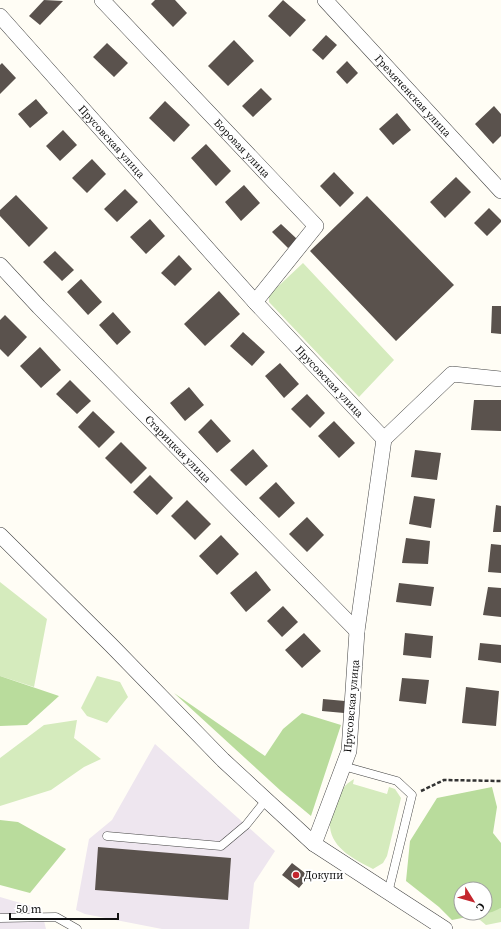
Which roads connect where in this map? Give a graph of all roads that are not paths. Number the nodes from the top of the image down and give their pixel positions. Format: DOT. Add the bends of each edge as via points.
graph roads {
  1 [pos="102,0"];
  2 [pos="325,0"];
  3 [pos="0,16"];
  4 [pos="501,191"];
  5 [pos="0,265"];
  6 [pos="255,302"];
  7 [pos="501,379"];
  8 [pos="384,439"];
  9 [pos="0,535"];
  10 [pos="357,631"];
  11 [pos="343,766"];
  12 [pos="266,800"];
  13 [pos="107,836"];
  14 [pos="314,844"];
  15 [pos="388,893"];
  16 [pos="0,918"];
  17 [pos="77,929"];
  18 [pos="445,929"];
  1 -- 6 [label="street, Боровая улица" via="316,226"];
  2 -- 4 [label="street, Гремяченская улица"];
  3 -- 6 [label="street, Прусовская улица"];
  5 -- 10 [label="street, Старицкая улица"];
  6 -- 8 [label="street, Прусовская улица"];
  7 -- 8 [label="street" via="452,374"];
  8 -- 10 [label="street, Прусовская улица"];
  9 -- 12 [label="street" via="223,760"];
  10 -- 11 [label="street, Прусовская улица" via="349,751"];
  11 -- 14 [label="street, Прусовская улица"];
  11 -- 15 [label="lane" via="397,781 412,795"];
  12 -- 13 [label="lane" via="246,825 221,846"];
  12 -- 14 [label="street"];
  14 -- 15 [label="street"];
  15 -- 18 [label="street"];
  16 -- 17 [label="lane" via="56,917"];
}
